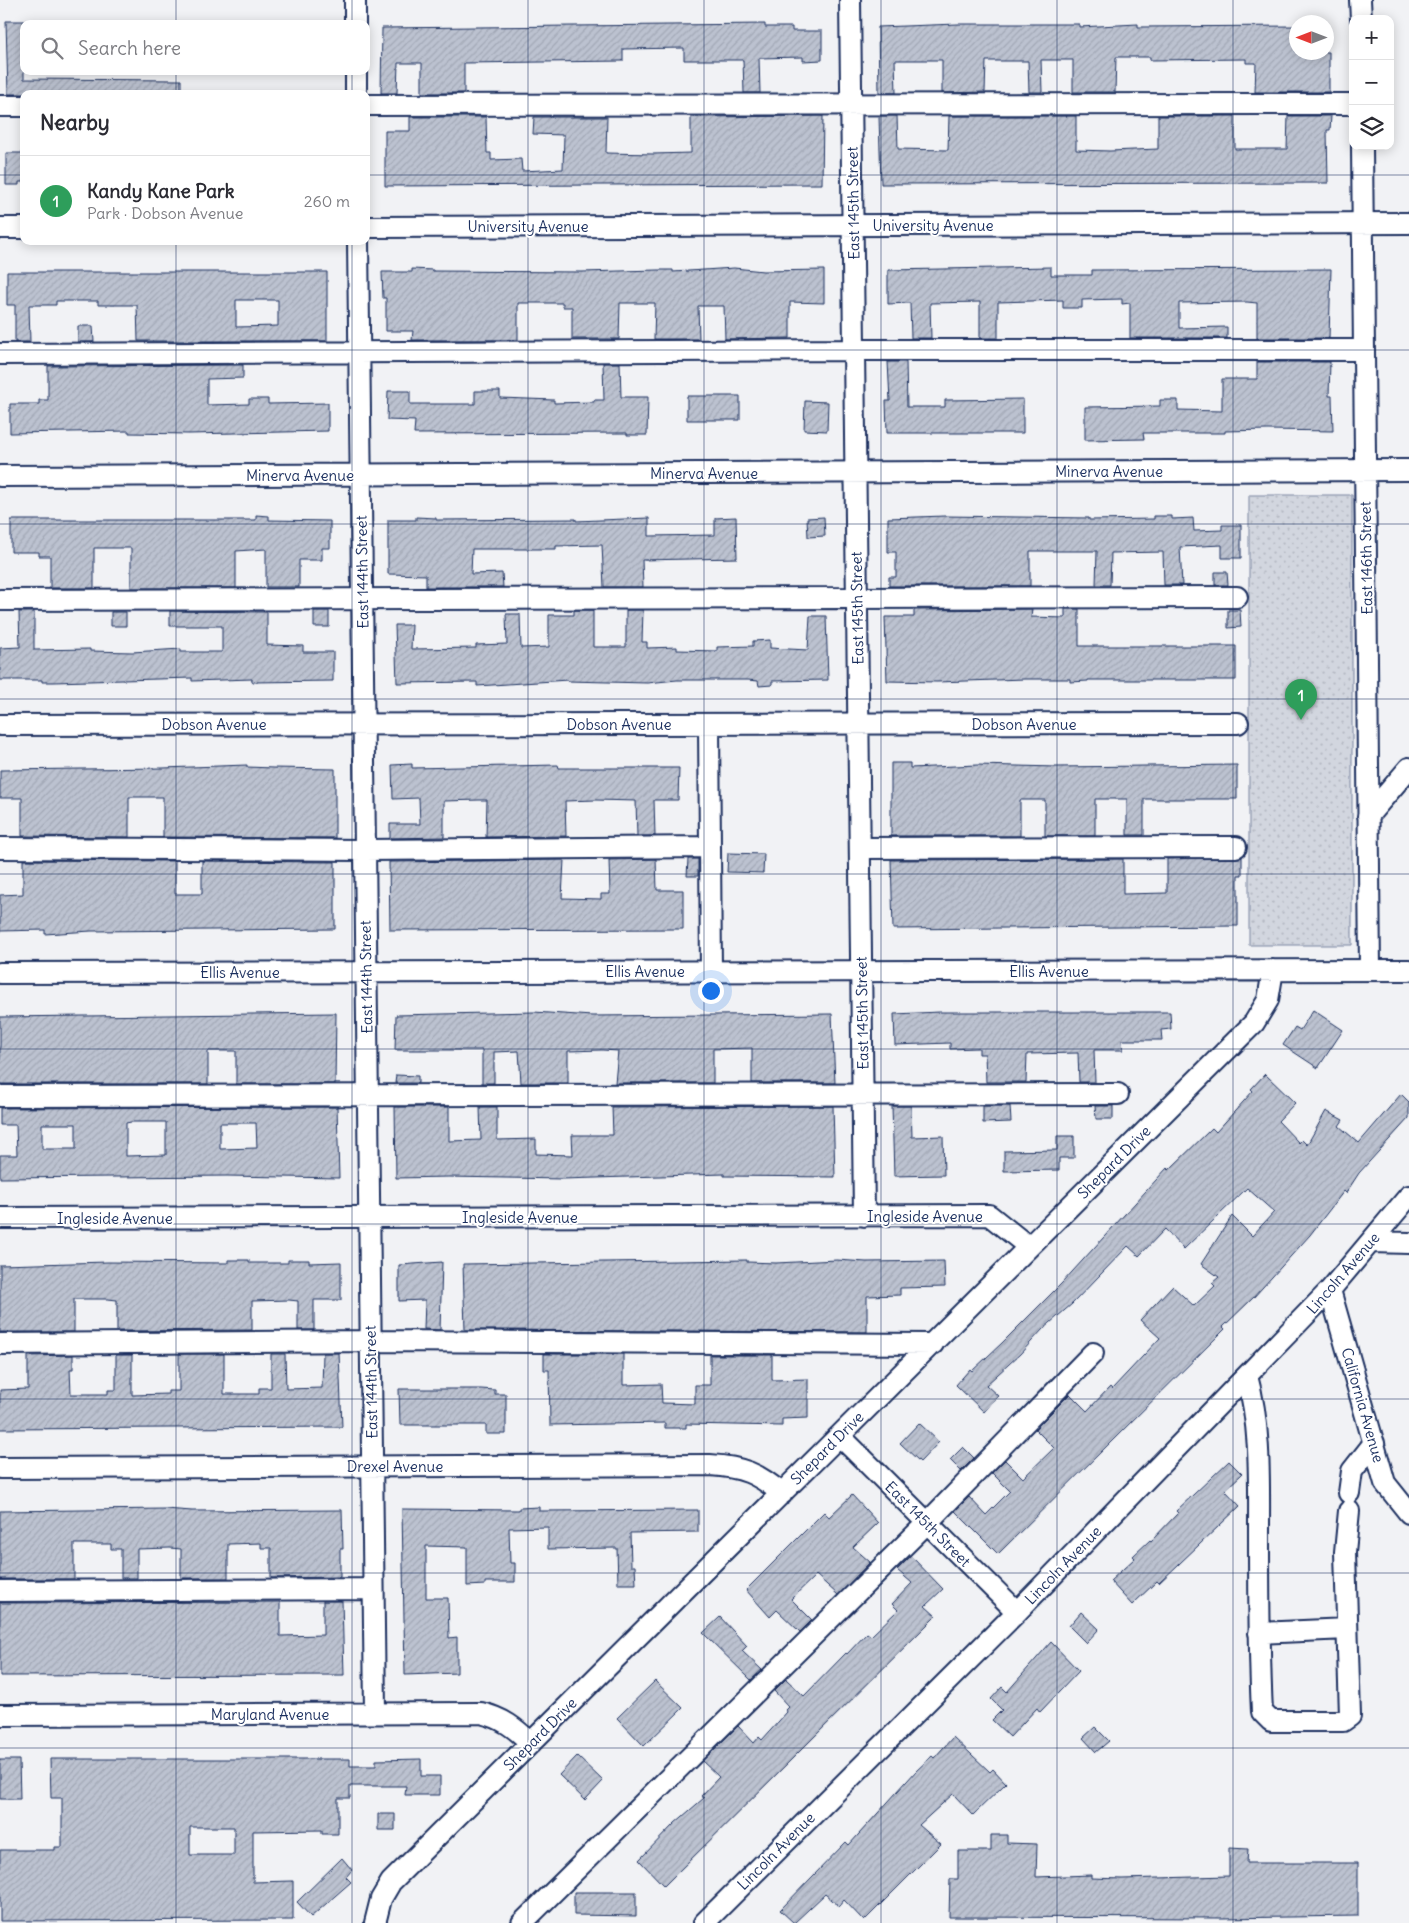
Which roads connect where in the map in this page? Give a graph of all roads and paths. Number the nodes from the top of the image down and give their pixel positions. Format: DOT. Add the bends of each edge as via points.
graph roads {
  1 [pos="355,0"];
  2 [pos="850,0"];
  3 [pos="1360,0"];
  4 [pos="1360,15"];
  5 [pos="356,20"];
  6 [pos="356,75"];
  7 [pos="356,90"];
  8 [pos="1349,104"];
  9 [pos="370,105"];
  10 [pos="0,106"];
  11 [pos="20,106"];
  12 [pos="852,106"];
  13 [pos="1362,150"];
  14 [pos="1363,224"];
  15 [pos="1409,224"];
  16 [pos="853,225"];
  17 [pos="370,227"];
  18 [pos="0,228"];
  19 [pos="20,228"];
  20 [pos="358,245"];
  21 [pos="854,350"];
  22 [pos="1364,350"];
  23 [pos="360,353"];
  24 [pos="0,354"];
  25 [pos="1365,470"];
  26 [pos="1409,470"];
  27 [pos="856,472"];
  28 [pos="361,474"];
  29 [pos="0,476"];
  30 [pos="857,598"];
  31 [pos="1237,598"];
  32 [pos="362,599"];
  33 [pos="0,600"];
  34 [pos="1238,723"];
  35 [pos="364,724"];
  36 [pos="709,724"];
  37 [pos="859,724"];
  38 [pos="0,725"];
  39 [pos="1409,768"];
  40 [pos="1368,816"];
  41 [pos="710,847"];
  42 [pos="1236,847"];
  43 [pos="0,848"];
  44 [pos="860,848"];
  45 [pos="365,850"];
  46 [pos="1273,970"];
  47 [pos="1370,970"];
  48 [pos="1409,970"];
  49 [pos="711,971"];
  50 [pos="861,971"];
  51 [pos="366,972"];
  52 [pos="0,973"];
  53 [pos="368,1094"];
  54 [pos="863,1094"];
  55 [pos="1118,1094"];
  56 [pos="0,1096"];
  57 [pos="1409,1196"];
  58 [pos="864,1216"];
  59 [pos="369,1217"];
  60 [pos="0,1218"];
  61 [pos="1371,1242"];
  62 [pos="1409,1243"];
  63 [pos="1029,1247"];
  64 [pos="1330,1290"];
  65 [pos="371,1341"];
  66 [pos="0,1344"];
  67 [pos="932,1344"];
  68 [pos="1094,1353"];
  69 [pos="1247,1376"];
  70 [pos="840,1436"];
  71 [pos="1374,1443"];
  72 [pos="372,1466"];
  73 [pos="0,1468"];
  74 [pos="782,1494"];
  75 [pos="1409,1513"];
  76 [pos="927,1523"];
  77 [pos="373,1588"];
  78 [pos="0,1591"];
  79 [pos="1017,1612"];
  80 [pos="1347,1629"];
  81 [pos="1259,1633"];
  82 [pos="375,1713"];
  83 [pos="0,1715"];
  84 [pos="531,1743"];
  85 [pos="375,1923"];
  86 [pos="522,1923"];
  87 [pos="704,1923"];
  1 -- 5 [label="street"];
  2 -- 12 [label="street, East 145th Street"];
  3 -- 4 [label="street"];
  6 -- 7 [label="street"];
  8 -- 12 [label="street"];
  9 -- 12 [label="street"];
  10 -- 11 [label="street"];
  12 -- 16 [label="street, East 145th Street"];
  13 -- 14 [label="street, East 146th Street"];
  14 -- 15 [label="street, University Avenue"];
  14 -- 16 [label="street, University Avenue"];
  14 -- 22 [label="street, East 146th Street"];
  16 -- 17 [label="street, University Avenue"];
  16 -- 21 [label="street, East 145th Street"];
  18 -- 19 [label="street"];
  20 -- 23 [label="street, East 144th Street"];
  21 -- 22 [label="street"];
  21 -- 23 [label="street"];
  21 -- 27 [label="street, East 145th Street"];
  22 -- 25 [label="street, East 146th Street"];
  23 -- 24 [label="street"];
  23 -- 28 [label="street, East 144th Street"];
  25 -- 26 [label="street, Minerva Avenue"];
  25 -- 27 [label="street, Minerva Avenue"];
  25 -- 40 [label="street, East 146th Street"];
  27 -- 28 [label="street, Minerva Avenue"];
  27 -- 30 [label="street, East 145th Street"];
  28 -- 29 [label="street, Minerva Avenue"];
  28 -- 32 [label="street, East 144th Street"];
  30 -- 31 [label="street"];
  30 -- 32 [label="street"];
  30 -- 37 [label="street, East 145th Street"];
  32 -- 33 [label="street"];
  32 -- 35 [label="street, East 144th Street"];
  34 -- 37 [label="street, Dobson Avenue"];
  35 -- 36 [label="street, Dobson Avenue"];
  35 -- 38 [label="street, Dobson Avenue"];
  35 -- 45 [label="street, East 144th Street"];
  36 -- 37 [label="street, Dobson Avenue"];
  36 -- 41 [label="street"];
  37 -- 44 [label="street, East 145th Street"];
  39 -- 40 [label="street"];
  40 -- 47 [label="street, East 146th Street"];
  41 -- 45 [label="street"];
  41 -- 49 [label="street"];
  42 -- 44 [label="street"];
  43 -- 45 [label="street"];
  44 -- 50 [label="street, East 145th Street"];
  45 -- 51 [label="street, East 144th Street"];
  46 -- 47 [label="street, Ellis Avenue"];
  46 -- 50 [label="street, Ellis Avenue"];
  46 -- 63 [label="street, Shepard Drive" via="1268,1000 1254,1023"];
  47 -- 48 [label="street, Ellis Avenue"];
  49 -- 50 [label="street, Ellis Avenue"];
  49 -- 51 [label="street, Ellis Avenue"];
  50 -- 54 [label="street, East 145th Street"];
  51 -- 52 [label="street, Ellis Avenue"];
  51 -- 53 [label="street, East 144th Street"];
  53 -- 54 [label="street"];
  53 -- 56 [label="street"];
  53 -- 59 [label="street, East 144th Street"];
  54 -- 55 [label="street"];
  54 -- 58 [label="street, East 145th Street"];
  57 -- 61 [label="street, Lincoln Avenue"];
  58 -- 59 [label="street, Ingleside Avenue"];
  58 -- 63 [label="street, Ingleside Avenue" via="989,1215"];
  59 -- 60 [label="street, Ingleside Avenue"];
  59 -- 65 [label="street, East 144th Street"];
  61 -- 62 [label="street"];
  61 -- 64 [label="street, Lincoln Avenue"];
  63 -- 67 [label="street, Shepard Drive"];
  64 -- 69 [label="street, Lincoln Avenue"];
  64 -- 71 [label="street, California Avenue"];
  65 -- 66 [label="street"];
  65 -- 67 [label="street"];
  65 -- 72 [label="street, East 144th Street"];
  67 -- 70 [label="street, Shepard Drive"];
  68 -- 76 [label="street"];
  69 -- 79 [label="street, Lincoln Avenue"];
  69 -- 81 [label="street" via="1254,1404 1259,1462"];
  70 -- 74 [label="street, Shepard Drive"];
  70 -- 76 [label="street, East 145th Street"];
  71 -- 75 [label="street, California Avenue" via="1385,1483"];
  71 -- 80 [label="street" via="1352,1471 1345,1552"];
  72 -- 73 [label="street, Drexel Avenue"];
  72 -- 74 [label="street, Drexel Avenue" via="734,1466 761,1478"];
  72 -- 77 [label="street, East 144th Street"];
  74 -- 84 [label="street, Shepard Drive"];
  76 -- 79 [label="street, East 145th Street"];
  76 -- 86 [label="street"];
  77 -- 78 [label="street"];
  77 -- 82 [label="street, East 144th Street"];
  79 -- 87 [label="street, Lincoln Avenue"];
  80 -- 81 [label="street"];
  80 -- 81 [label="street" via="1350,1716 1343,1722 1271,1721 1262,1712"];
  82 -- 83 [label="street, Maryland Avenue"];
  82 -- 84 [label="street, Maryland Avenue" via="497,1716 510,1723"];
  84 -- 85 [label="street, Shepard Drive" via="392,1882 380,1899"];
}
